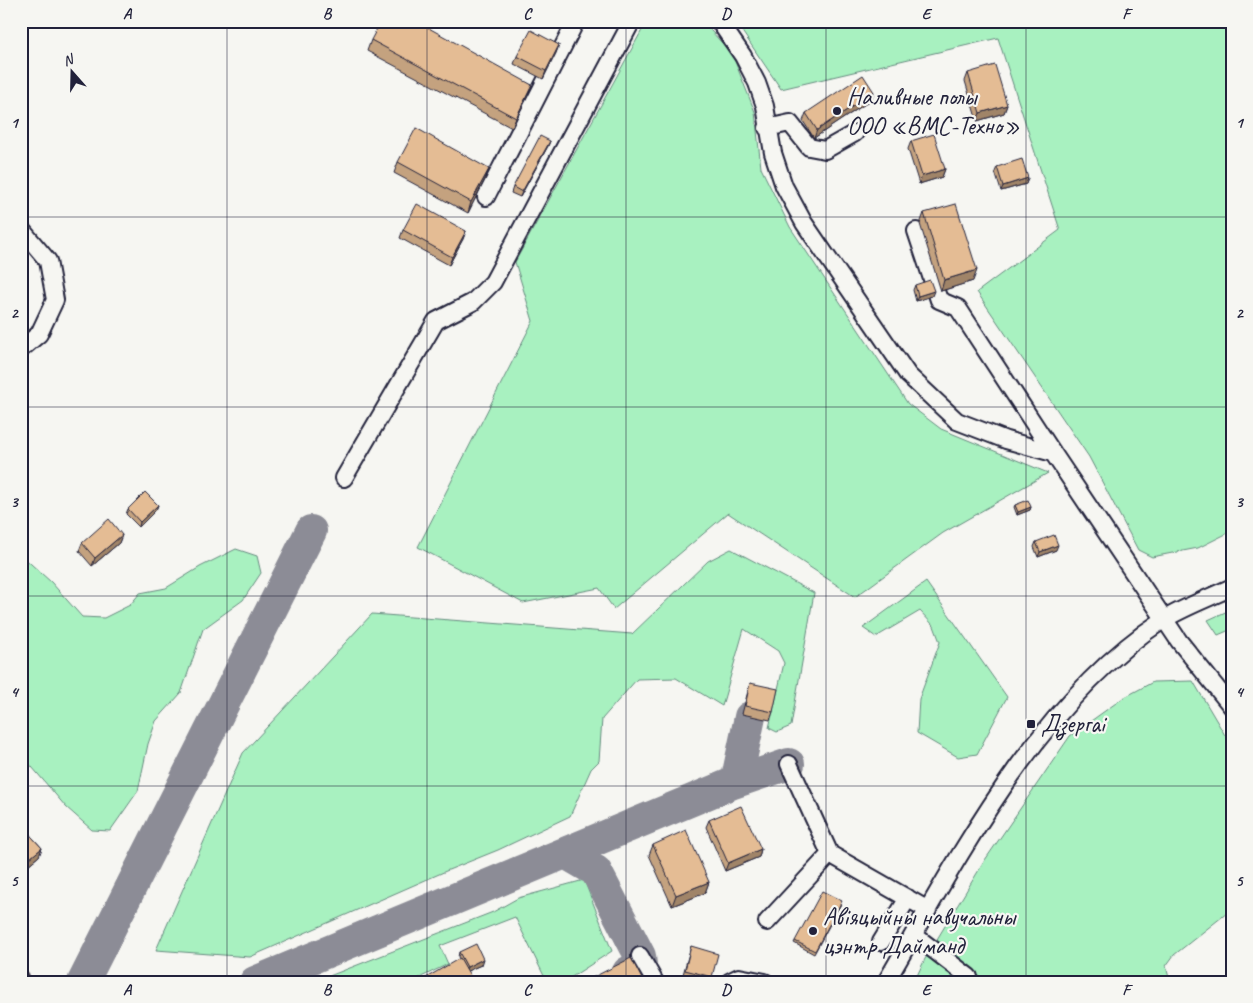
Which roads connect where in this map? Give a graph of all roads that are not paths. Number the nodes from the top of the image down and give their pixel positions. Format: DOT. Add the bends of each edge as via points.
graph roads {
  1 [pos="576,21"];
  2 [pos="632,21"];
  3 [pos="719,21"];
  4 [pos="768,128"];
  5 [pos="855,133"];
  6 [pos="486,197"];
  7 [pos="21,229"];
  8 [pos="916,230"];
  9 [pos="21,349"];
  10 [pos="1053,453"];
  11 [pos="344,478"];
  12 [pos="1232,587"];
  13 [pos="1164,620"];
  14 [pos="1232,707"];
  15 [pos="789,764"];
  16 [pos="830,854"];
  17 [pos="908,898"];
  18 [pos="928,910"];
  19 [pos="767,922"];
  20 [pos="914,935"];
  21 [pos="882,942"];
  22 [pos="640,956"];
  23 [pos="969,977"];
  24 [pos="656,982"];
  25 [pos="729,982"];
  26 [pos="765,982"];
  27 [pos="886,982"];
  1 -- 6 [label="street"];
  2 -- 11 [label="street" via="493,282 473,302 436,321"];
  3 -- 4 [label="street" via="743,56 756,83 765,106"];
  4 -- 5 [label="street" via="790,123 809,147 825,150"];
  4 -- 10 [label="street" via="784,186 804,223 908,375 957,421 1006,440"];
  7 -- 9 [label="street" via="48,262 55,300 39,334"];
  8 -- 10 [label="street" via="939,300 958,308"];
  10 -- 13 [label="street"];
  12 -- 13 [label="street"];
  13 -- 14 [label="street"];
  13 -- 18 [label="street" via="1100,671 1041,734"];
  15 -- 16 [label="street"];
  16 -- 17 [label="street"];
  16 -- 19 [label="street"];
  17 -- 18 [label="street"];
  17 -- 21 [label="street"];
  18 -- 20 [label="street"];
  20 -- 23 [label="street"];
  20 -- 27 [label="street"];
  22 -- 24 [label="street"];
  25 -- 26 [label="street" via="740,977"];
}
